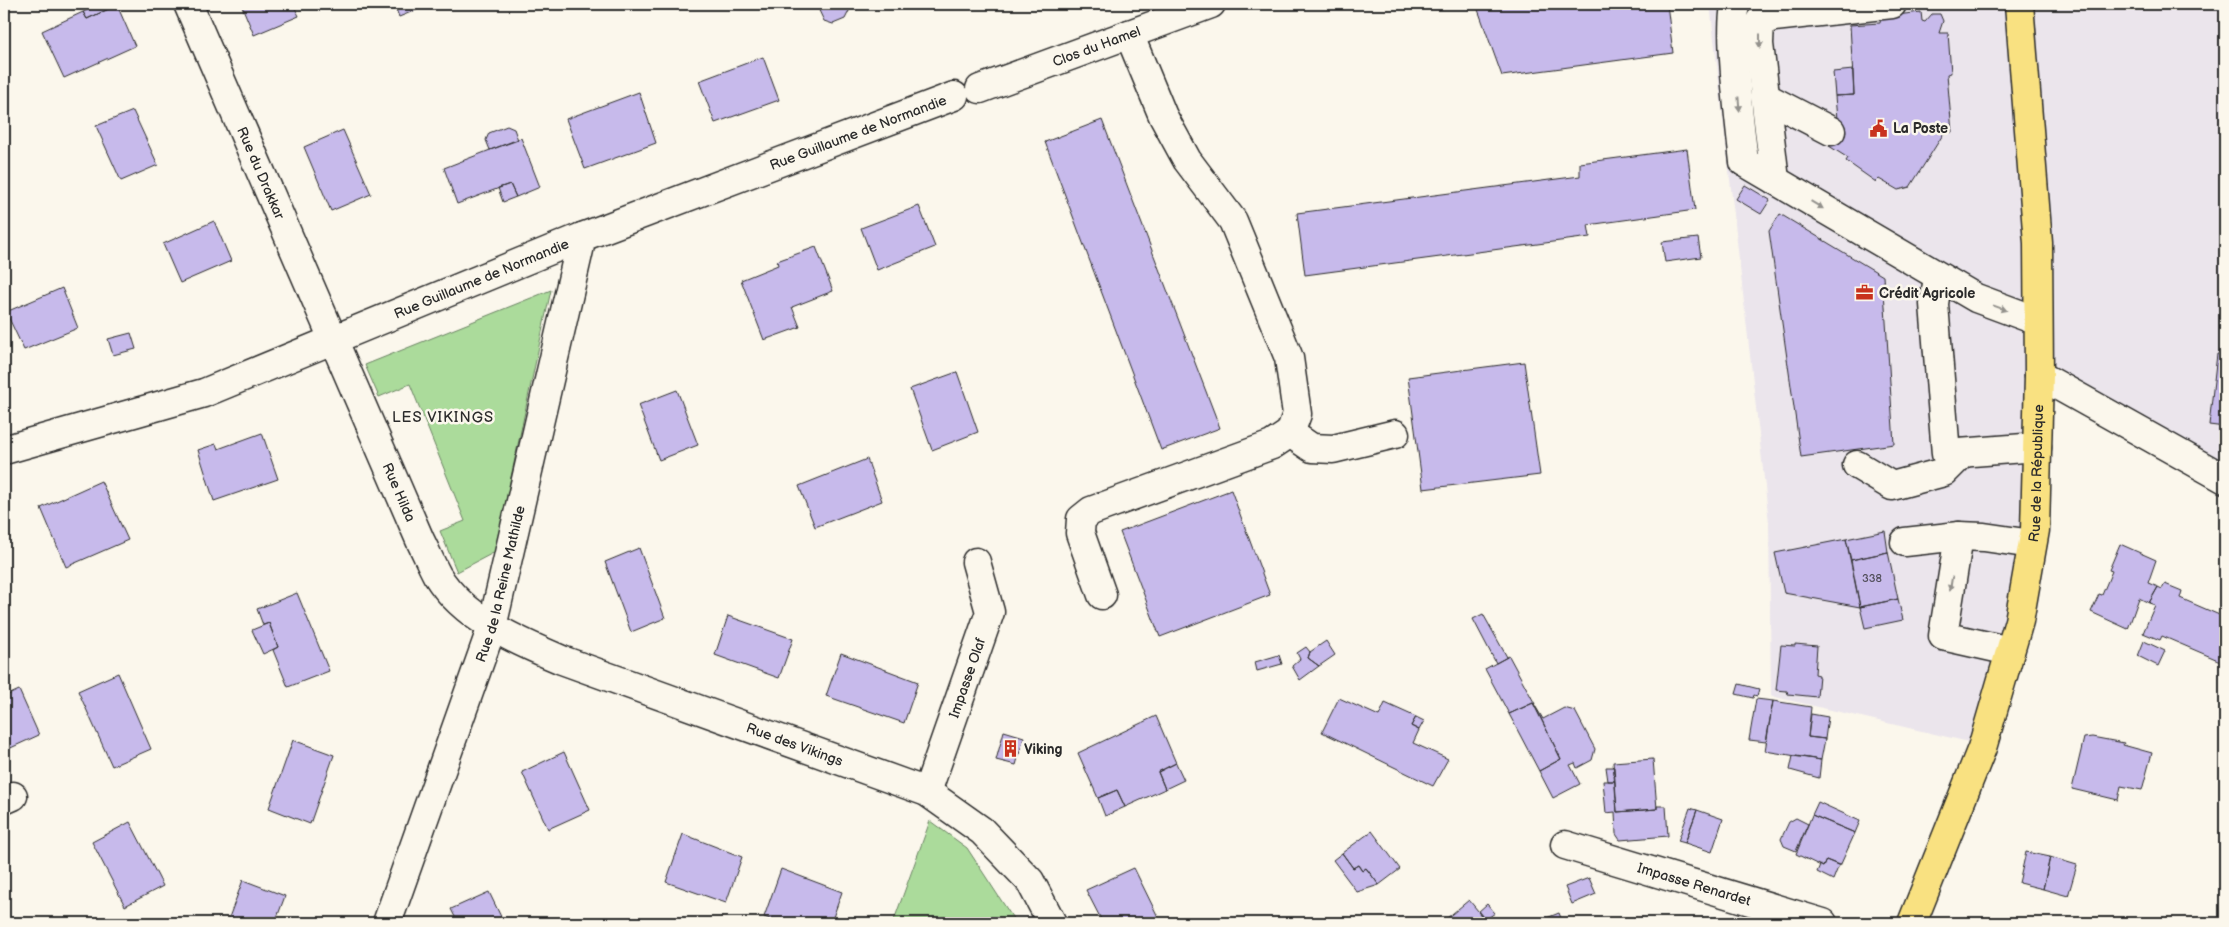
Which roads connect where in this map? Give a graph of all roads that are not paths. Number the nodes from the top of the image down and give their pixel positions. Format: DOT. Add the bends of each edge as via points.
graph roads {
  1 [pos="188,4"];
  2 [pos="1211,4"];
  3 [pos="1736,4"];
  4 [pos="1892,4"];
  5 [pos="2019,4"];
  6 [pos="1129,34"];
  7 [pos="980,89"];
  8 [pos="954,96"];
  9 [pos="1765,98"];
  10 [pos="1831,131"];
  11 [pos="1775,180"];
  12 [pos="582,237"];
  13 [pos="1938,277"];
  14 [pos="2038,321"];
  15 [pos="333,341"];
  16 [pos="2039,375"];
  17 [pos="1290,434"];
  18 [pos="1395,434"];
  19 [pos="2037,447"];
  20 [pos="4,450"];
  21 [pos="1963,453"];
  22 [pos="1857,465"];
  23 [pos="2225,479"];
  24 [pos="1964,536"];
  25 [pos="1905,542"];
  26 [pos="2032,544"];
  27 [pos="976,562"];
  28 [pos="1102,595"];
  29 [pos="492,627"];
  30 [pos="2010,651"];
  31 [pos="927,792"];
  32 [pos="1565,846"];
  33 [pos="387,923"];
  34 [pos="1052,923"];
  35 [pos="1823,923"];
  36 [pos="1912,923"];
  1 -- 15 [label="street, Rue du Drakkar"];
  2 -- 6 [label="street, Clos du Hamel"];
  3 -- 11 [label="street, one-way" via="1733,38 1744,162"];
  4 -- 9 [label="street, one-way" via="1774,16 1760,21"];
  5 -- 14 [label="main road, Rue de la République" via="2038,243"];
  6 -- 7 [label="street, Clos du Hamel"];
  6 -- 17 [label="street" via="1163,116 1183,153 1233,221 1289,358 1297,414"];
  8 -- 12 [label="street, Rue Guillaume de Normandie"];
  9 -- 10 [label="street"];
  9 -- 11 [label="street"];
  11 -- 13 [label="street, one-way"];
  12 -- 15 [label="street, Rue Guillaume de Normandie"];
  12 -- 29 [label="street, Rue de la Reine Mathilde"];
  13 -- 14 [label="street, one-way" via="1988,304"];
  13 -- 21 [label="street" via="1934,304 1946,454"];
  14 -- 16 [label="main road, Rue de la République"];
  15 -- 20 [label="street, Rue Guillaume de Normandie" via="204,394"];
  15 -- 29 [label="street, Rue Hilda" via="438,576 463,605"];
  16 -- 19 [label="main road, Rue de la République"];
  16 -- 23 [label="street"];
  17 -- 18 [label="street" via="1312,448 1333,449"];
  17 -- 28 [label="street" via="1272,445 1091,512 1081,519 1080,532"];
  19 -- 21 [label="street"];
  19 -- 26 [label="main road, Rue de la République" via="2036,518"];
  21 -- 22 [label="street" via="1944,472 1892,486"];
  24 -- 25 [label="street"];
  24 -- 26 [label="street"];
  24 -- 30 [label="street, one-way" via="1943,636"];
  26 -- 30 [label="main road, Rue de la République" via="2019,621"];
  27 -- 31 [label="street, Impasse Olaf" via="990,612"];
  29 -- 31 [label="street, Rue des Vikings" via="562,660"];
  29 -- 33 [label="street, Rue de la Reine Mathilde"];
  30 -- 36 [label="main road, Rue de la République" via="1982,748"];
  31 -- 34 [label="street, Rue des Vikings" via="982,831 1030,881"];
  32 -- 35 [label="street, Impasse Renardet"];
}
